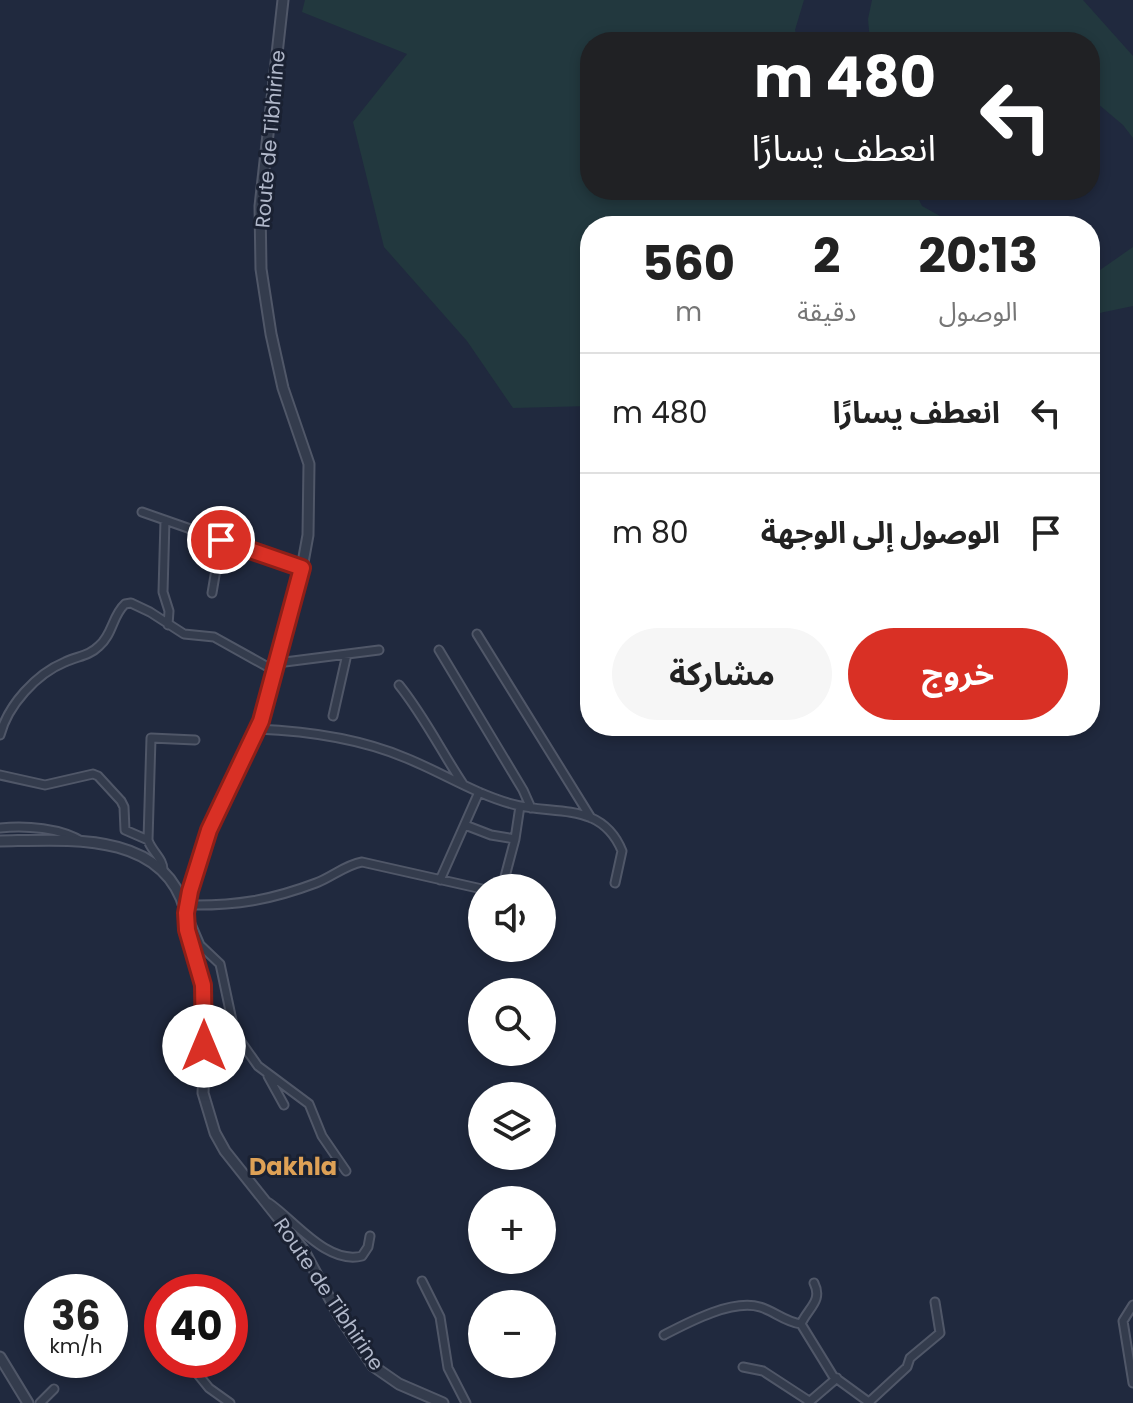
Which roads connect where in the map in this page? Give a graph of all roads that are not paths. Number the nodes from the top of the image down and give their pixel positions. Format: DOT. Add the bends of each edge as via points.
graph roads {
  1 [pos="283,0"];
  2 [pos="142,512"];
  3 [pos="165,520"];
  4 [pos="221,540"];
  5 [pos="302,568"];
  6 [pos="212,593"];
  7 [pos="168,625"];
  8 [pos="477,634"];
  9 [pos="379,650"];
  10 [pos="439,650"];
  11 [pos="347,654"];
  12 [pos="276,667"];
  13 [pos="399,685"];
  14 [pos="333,716"];
  15 [pos="257,729"];
  16 [pos="0,735"];
  17 [pos="195,740"];
  18 [pos="0,775"];
  19 [pos="463,784"];
  20 [pos="479,792"];
  21 [pos="520,806"];
  22 [pos="531,808"];
  23 [pos="591,818"];
  24 [pos="465,825"];
  25 [pos="0,828"];
  26 [pos="515,839"];
  27 [pos="148,840"];
  28 [pos="0,841"];
  29 [pos="86,844"];
  30 [pos="163,871"];
  31 [pos="506,874"];
  32 [pos="440,880"];
  33 [pos="615,883"];
  34 [pos="468,886"];
  35 [pos="187,909"];
  36 [pos="266,1073"];
  37 [pos="284,1105"];
  38 [pos="346,1171"];
  39 [pos="266,1201"];
  40 [pos="370,1236"];
  41 [pos="422,1281"];
  42 [pos="814,1283"];
  43 [pos="935,1302"];
  44 [pos="1133,1305"];
  45 [pos="801,1324"];
  46 [pos="664,1335"];
  47 [pos="0,1357"];
  48 [pos="743,1367"];
  49 [pos="201,1378"];
  50 [pos="837,1378"];
  51 [pos="1133,1383"];
  52 [pos="54,1389"];
  53 [pos="808,1402"];
  54 [pos="870,1402"];
  55 [pos="28,1403"];
  56 [pos="40,1403"];
  57 [pos="230,1403"];
  58 [pos="443,1403"];
  59 [pos="466,1403"];
  1 -- 5 [label="street, Route de Tibhirine" via="260,206 261,269 283,388 309,464"];
  2 -- 3 [label="street"];
  3 -- 4 [label="street"];
  3 -- 7 [label="street" via="163,592"];
  4 -- 5 [label="street"];
  4 -- 6 [label="street"];
  5 -- 12 [label="street, Route de Tibhirine"];
  7 -- 12 [label="street" via="184,634 214,637"];
  7 -- 16 [label="street" via="125,604 103,643 42,676 9,711"];
  8 -- 23 [label="street"];
  9 -- 11 [label="street"];
  10 -- 22 [label="street"];
  11 -- 12 [label="street"];
  11 -- 14 [label="street"];
  12 -- 15 [label="street, Route de Tibhirine"];
  13 -- 19 [label="street"];
  15 -- 19 [label="street" via="368,744"];
  15 -- 35 [label="street, Route de Tibhirine" via="209,830"];
  17 -- 27 [label="street" via="151,738"];
  18 -- 27 [label="street" via="45,785 98,776 124,807 125,830"];
  19 -- 20 [label="street"];
  20 -- 21 [label="street"];
  20 -- 24 [label="street"];
  21 -- 22 [label="street"];
  21 -- 26 [label="street"];
  22 -- 23 [label="street" via="564,809"];
  23 -- 33 [label="street" via="609,829 622,851"];
  24 -- 26 [label="street"];
  24 -- 32 [label="street"];
  25 -- 29 [label="street" via="71,834"];
  26 -- 31 [label="street"];
  27 -- 30 [label="street"];
  28 -- 29 [label="street"];
  29 -- 30 [label="street" via="131,850"];
  30 -- 35 [label="street"];
  32 -- 34 [label="street"];
  32 -- 35 [label="street" via="362,862 259,901"];
  35 -- 36 [label="street" via="200,945 220,964 241,1042"];
  35 -- 39 [label="street, Route de Tibhirine" via="187,930 203,985 203,1093 225,1151"];
  36 -- 37 [label="street"];
  36 -- 38 [label="street" via="309,1104 322,1136"];
  39 -- 40 [label="street" via="331,1251 362,1256"];
  39 -- 58 [label="street, Route de Tibhirine" via="303,1249 373,1366"];
  41 -- 59 [label="street" via="440,1317 448,1368"];
  42 -- 45 [label="street" via="818,1299"];
  43 -- 54 [label="street" via="940,1333"];
  44 -- 51 [label="street" via="1123,1321"];
  45 -- 46 [label="street" via="753,1306 693,1319"];
  45 -- 50 [label="street"];
  47 -- 55 [label="street"];
  48 -- 53 [label="street" via="763,1371"];
  49 -- 57 [label="street"];
  50 -- 53 [label="street"];
  50 -- 54 [label="street"];
  52 -- 56 [label="street"];
}
